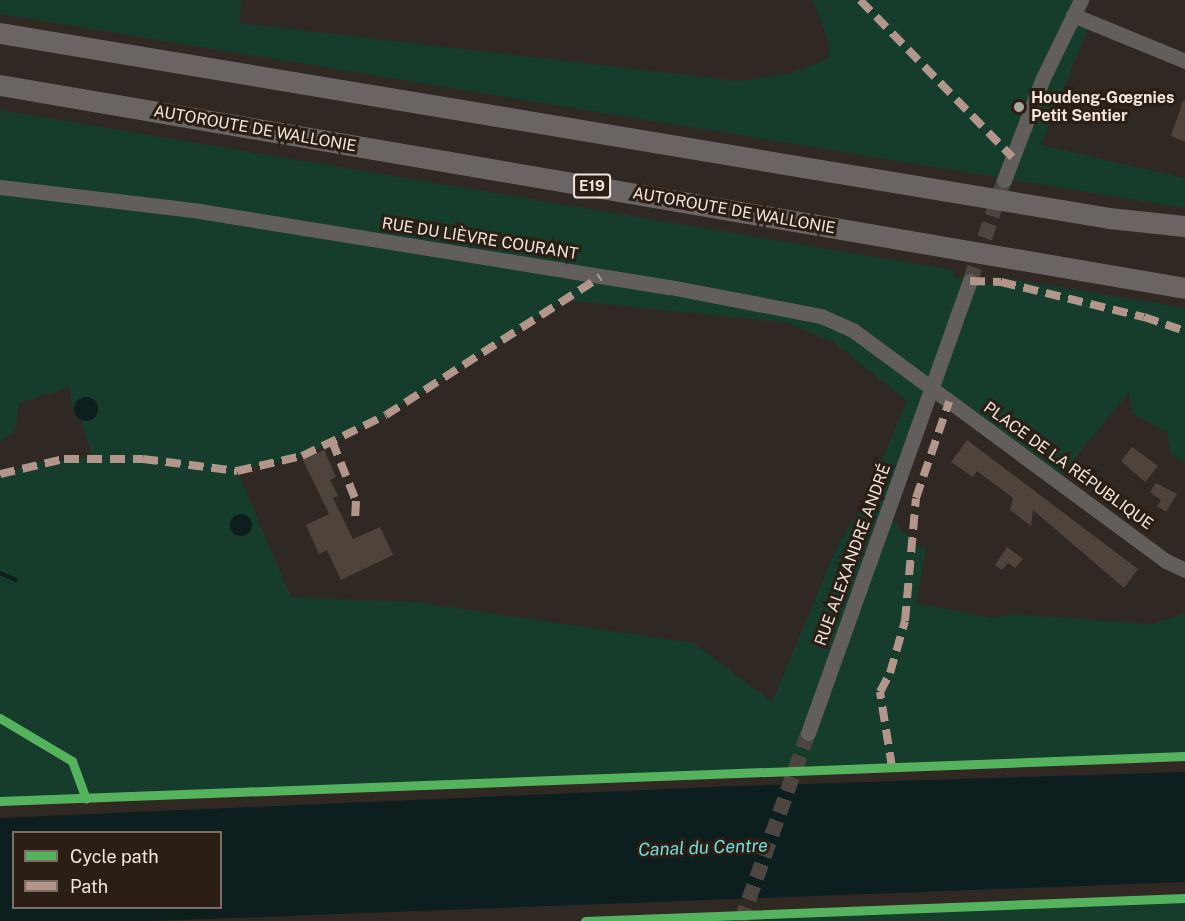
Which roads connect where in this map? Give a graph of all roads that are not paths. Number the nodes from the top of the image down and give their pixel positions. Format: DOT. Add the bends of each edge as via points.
graph roads {
  1 [pos="1081,0"];
  2 [pos="1073,15"];
  3 [pos="0,33"];
  4 [pos="1185,61"];
  5 [pos="0,85"];
  6 [pos="1004,180"];
  7 [pos="0,187"];
  8 [pos="1109,218"];
  9 [pos="1185,226"];
  10 [pos="1185,235"];
  11 [pos="970,281"];
  12 [pos="1185,288"];
  13 [pos="931,389"];
  14 [pos="1185,570"];
  15 [pos="808,733"];
  1 -- 2 [label="street"];
  2 -- 4 [label="street"];
  2 -- 6 [label="street" via="1043,78"];
  3 -- 8 [label="highway"];
  5 -- 12 [label="highway, AUTOROUTE DE WALLONIE / E19"];
  7 -- 13 [label="street, RUE DU LIÈVRE COURANT" via="193,210 798,309 854,331"];
  8 -- 9 [label="highway"];
  8 -- 10 [label="highway"];
  11 -- 13 [label="street, RUE ALEXANDRE ANDRÉ"];
  13 -- 14 [label="street, PLACE DE LA RÉPUBLIQUE"];
  13 -- 15 [label="street, RUE ALEXANDRE ANDRÉ"];
}
